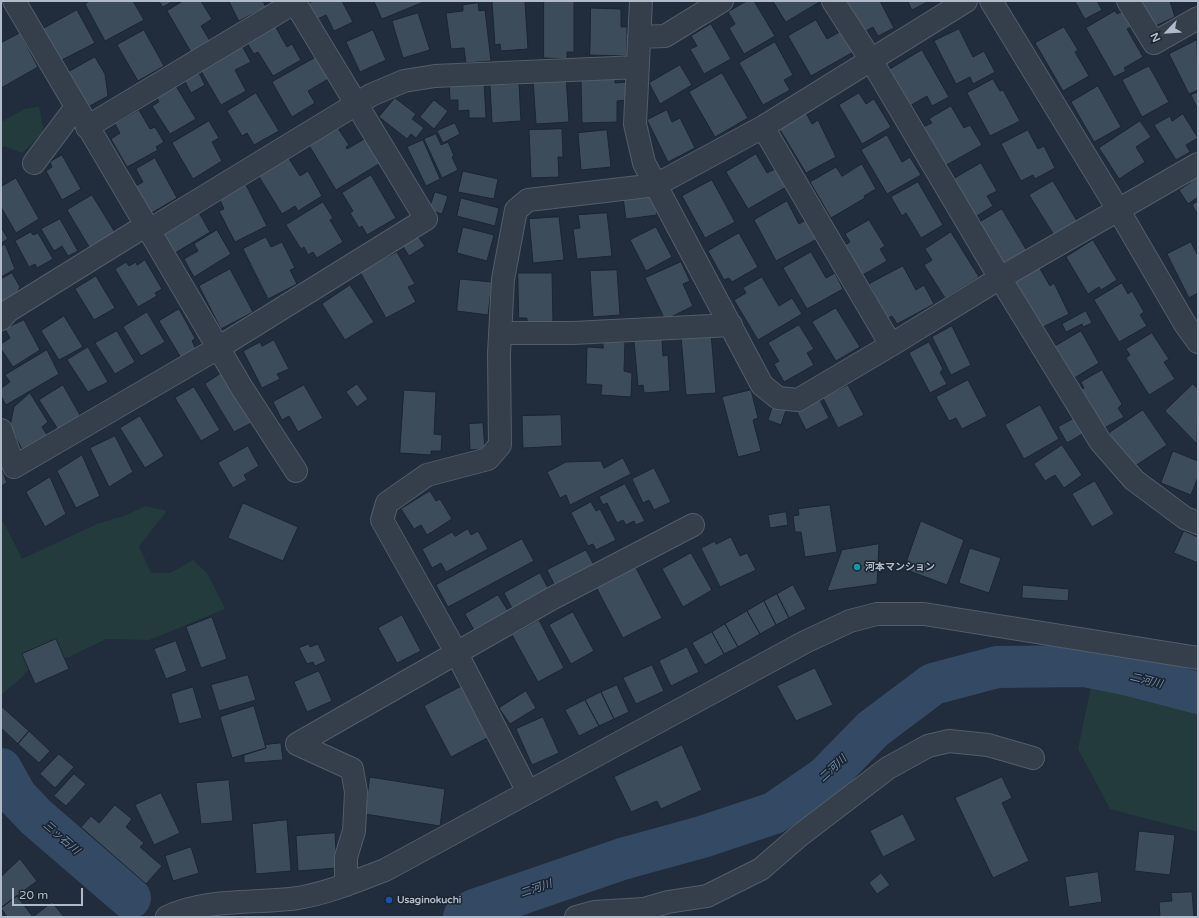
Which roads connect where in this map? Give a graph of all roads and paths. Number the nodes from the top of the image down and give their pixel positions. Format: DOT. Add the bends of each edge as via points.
graph roads {
  1 [pos="14,1"];
  2 [pos="296,1"];
  3 [pos="641,1"];
  4 [pos="722,1"];
  5 [pos="833,1"];
  6 [pos="966,1"];
  7 [pos="991,1"];
  8 [pos="1128,1"];
  9 [pos="1198,18"];
  10 [pos="639,37"];
  11 [pos="871,60"];
  12 [pos="638,67"];
  13 [pos="357,103"];
  14 [pos="76,107"];
  15 [pos="87,127"];
  16 [pos="763,127"];
  17 [pos="34,163"];
  18 [pos="1198,164"];
  19 [pos="656,185"];
  20 [pos="1119,211"];
  21 [pos="147,229"];
  22 [pos="1000,278"];
  23 [pos="1,319"];
  24 [pos="1192,320"];
  25 [pos="731,325"];
  26 [pos="500,333"];
  27 [pos="1198,342"];
  28 [pos="891,345"];
  29 [pos="218,348"];
  30 [pos="1,430"];
  31 [pos="296,471"];
  32 [pos="1198,523"];
  33 [pos="693,525"];
  34 [pos="456,652"];
  35 [pos="1198,658"];
  36 [pos="1033,758"];
  37 [pos="528,792"];
  38 [pos="346,885"];
  39 [pos="279,908"];
  40 [pos="167,917"];
  41 [pos="576,917"];
  1 -- 14 [label="street"];
  2 -- 13 [label="street"];
  2 -- 15 [label="street"];
  3 -- 10 [label="street"];
  4 -- 10 [label="street" via="665,36"];
  5 -- 11 [label="street"];
  6 -- 11 [label="street"];
  7 -- 20 [label="street"];
  8 -- 9 [label="street" via="1154,43"];
  10 -- 12 [label="street"];
  11 -- 16 [label="street"];
  11 -- 22 [label="street"];
  12 -- 13 [label="street" via="435,76 404,81"];
  12 -- 19 [label="street" via="635,124 644,163"];
  13 -- 21 [label="street"];
  13 -- 29 [label="street" via="426,219"];
  14 -- 15 [label="street"];
  14 -- 17 [label="street"];
  15 -- 21 [label="street"];
  16 -- 19 [label="street"];
  16 -- 28 [label="street"];
  18 -- 20 [label="street"];
  19 -- 25 [label="street"];
  19 -- 26 [label="street" via="528,200 516,210 503,279"];
  20 -- 22 [label="street"];
  20 -- 24 [label="street"];
  21 -- 23 [label="street" via="8,311"];
  21 -- 29 [label="street"];
  22 -- 28 [label="street"];
  22 -- 32 [label="street" via="1100,441 1134,480 1185,518"];
  24 -- 27 [label="street"];
  25 -- 26 [label="street" via="573,333"];
  25 -- 28 [label="street" via="762,385 778,398 798,400"];
  26 -- 34 [label="street" via="500,445 488,459 427,475 386,503 382,520"];
  29 -- 30 [label="street" via="14,467"];
  29 -- 31 [label="street"];
  33 -- 34 [label="street"];
  34 -- 37 [label="street"];
  34 -- 38 [label="street" via="297,744 352,769 356,792 354,831 346,857"];
  35 -- 37 [label="street" via="924,614 877,614 850,621 805,642"];
  36 -- 41 [label="street" via="988,745 950,741 928,746 888,768 799,836 761,869 707,896 668,902 644,909 594,912"];
  37 -- 38 [label="street" via="385,870"];
  38 -- 39 [label="street"];
  39 -- 40 [label="street" via="195,907"];
}
